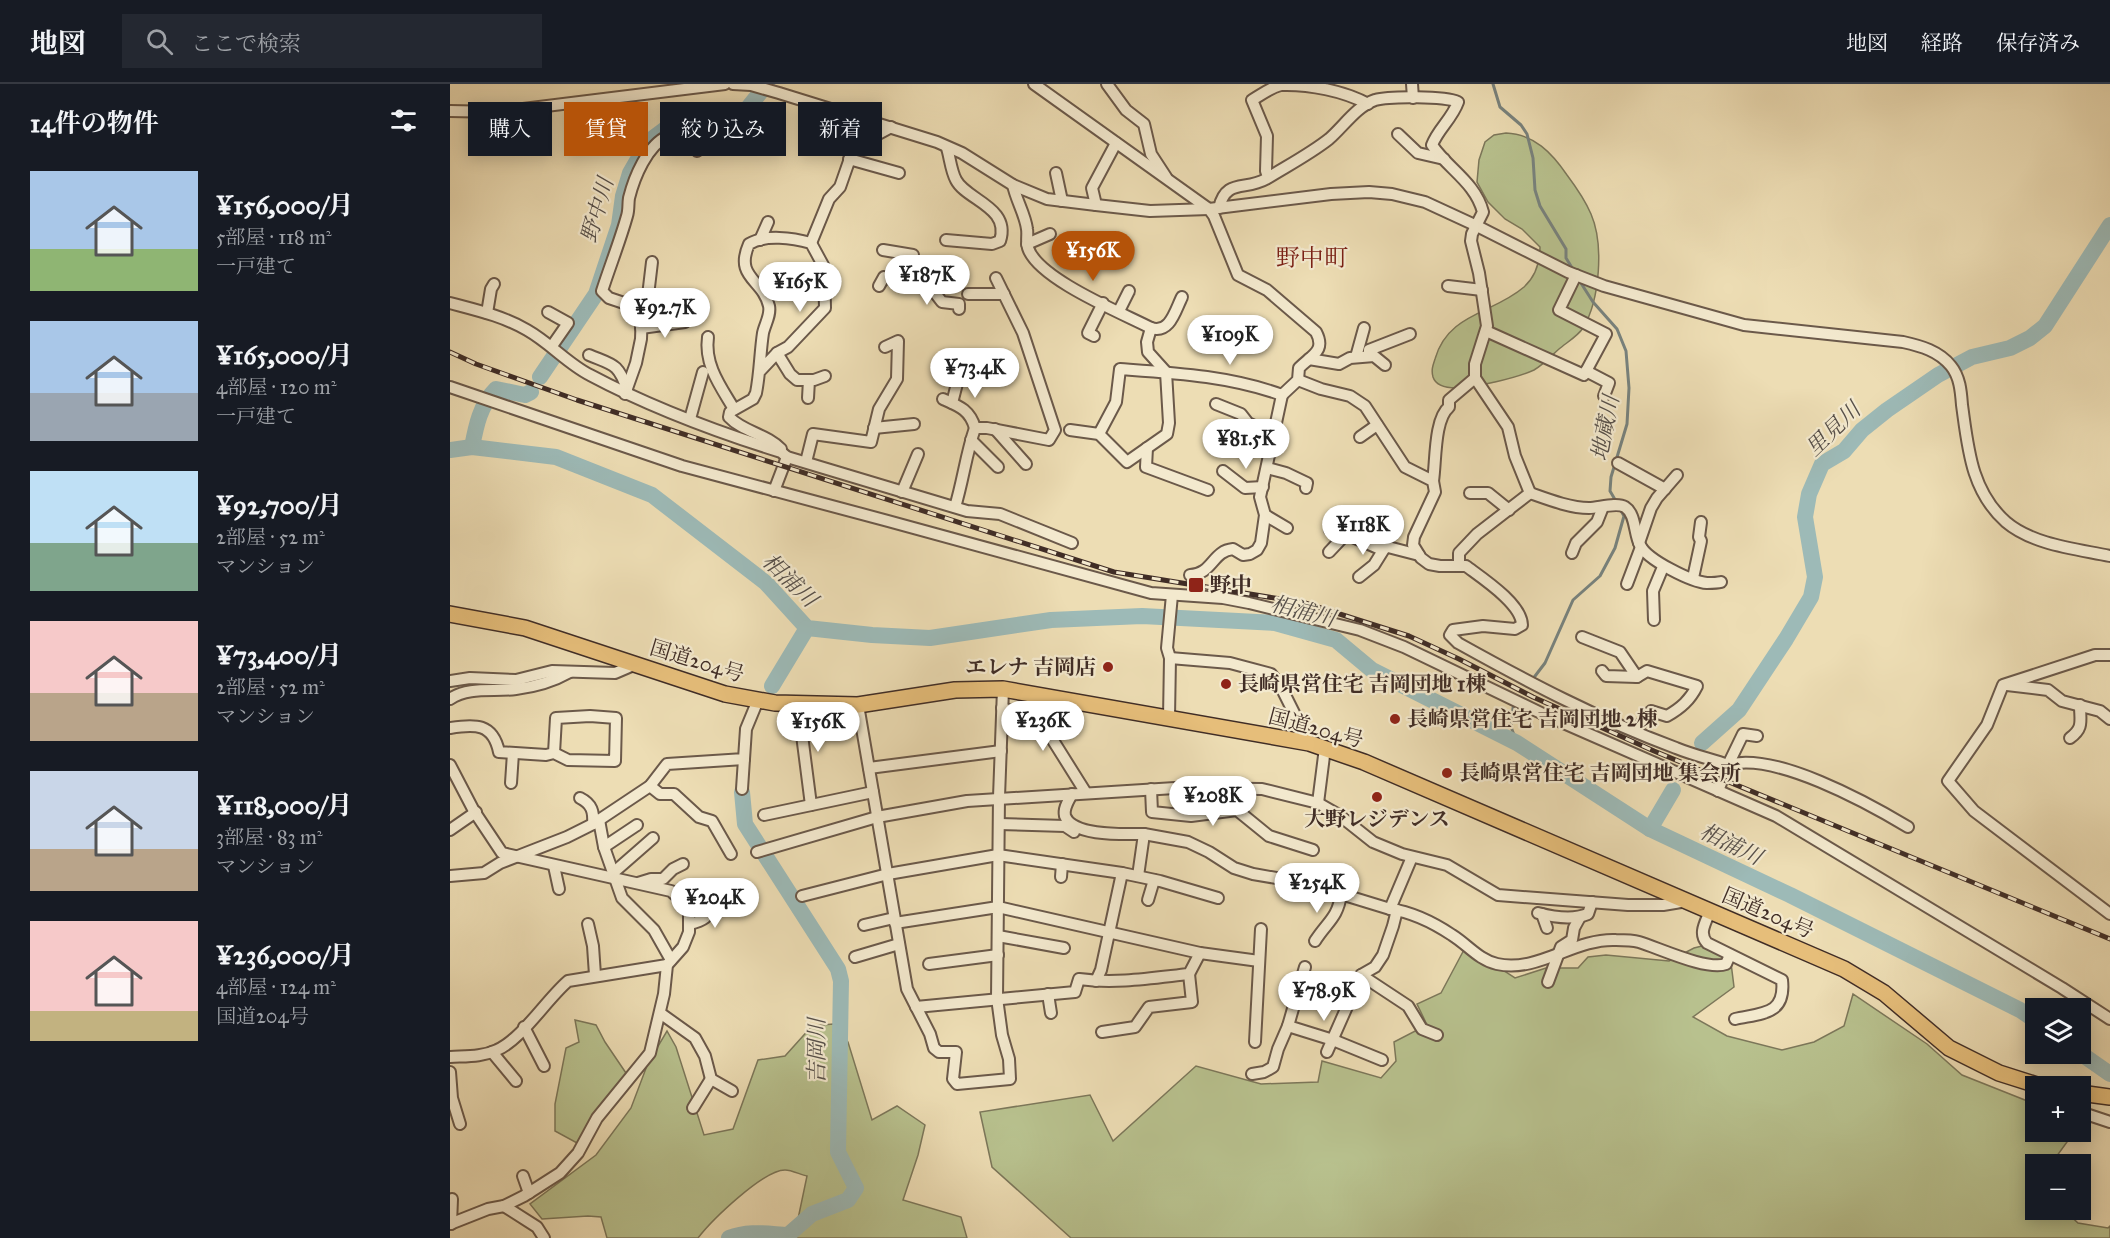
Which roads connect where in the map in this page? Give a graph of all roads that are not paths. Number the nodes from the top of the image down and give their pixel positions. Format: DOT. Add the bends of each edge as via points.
graph roads {
  1 [pos="725,84"];
  2 [pos="733,84"];
  3 [pos="1034,84"];
  4 [pos="1107,84"];
  5 [pos="1412,84"];
  6 [pos="1311,85"];
  7 [pos="1413,98"];
  8 [pos="1368,104"];
  9 [pos="450,111"];
  10 [pos="891,127"];
  11 [pos="1398,134"];
  12 [pos="660,141"];
  13 [pos="1116,143"];
  14 [pos="947,148"];
  15 [pos="849,159"];
  16 [pos="1444,159"];
  17 [pos="899,173"];
  18 [pos="1056,173"];
  19 [pos="1268,177"];
  20 [pos="1169,182"];
  21 [pos="1013,185"];
  22 [pos="1062,201"];
  23 [pos="1096,205"];
  24 [pos="1214,208"];
  25 [pos="768,222"];
  26 [pos="1477,226"];
  27 [pos="1050,234"];
  28 [pos="760,240"];
  29 [pos="946,240"];
  30 [pos="811,243"];
  31 [pos="1028,244"];
  32 [pos="883,250"];
  33 [pos="652,262"];
  34 [pos="1576,276"];
  35 [pos="996,278"];
  36 [pos="495,284"];
  37 [pos="908,284"];
  38 [pos="879,286"];
  39 [pos="1448,286"];
  40 [pos="1482,290"];
  41 [pos="1129,291"];
  42 [pos="681,294"];
  43 [pos="968,294"];
  44 [pos="1004,294"];
  45 [pos="1182,297"];
  46 [pos="450,303"];
  47 [pos="1103,303"];
  48 [pos="645,306"];
  49 [pos="959,309"];
  50 [pos="1119,311"];
  51 [pos="548,312"];
  52 [pos="487,313"];
  53 [pos="685,322"];
  54 [pos="641,328"];
  55 [pos="1151,328"];
  56 [pos="1364,328"];
  57 [pos="1486,331"];
  58 [pos="1410,334"];
  59 [pos="1094,336"];
  60 [pos="708,337"];
  61 [pos="552,346"];
  62 [pos="885,347"];
  63 [pos="777,354"];
  64 [pos="589,355"];
  65 [pos="1369,356"];
  66 [pos="1356,357"];
  67 [pos="1309,359"];
  68 [pos="980,363"];
  69 [pos="1385,365"];
  70 [pos="760,371"];
  71 [pos="1587,371"];
  72 [pos="703,372"];
  73 [pos="1166,372"];
  74 [pos="825,376"];
  75 [pos="1475,378"];
  76 [pos="809,380"];
  77 [pos="1298,380"];
  78 [pos="450,387"];
  79 [pos="626,391"];
  80 [pos="1282,395"];
  81 [pos="1604,396"];
  82 [pos="808,398"];
  83 [pos="1216,404"];
  84 [pos="734,410"];
  85 [pos="690,418"];
  86 [pos="914,424"];
  87 [pos="1377,425"];
  88 [pos="874,428"];
  89 [pos="975,428"];
  90 [pos="995,429"];
  91 [pos="1070,430"];
  92 [pos="1099,434"];
  93 [pos="1274,435"];
  94 [pos="1360,437"];
  95 [pos="971,441"];
  96 [pos="1147,448"];
  97 [pos="918,454"];
  98 [pos="787,456"];
  99 [pos="806,462"];
  100 [pos="1618,463"];
  101 [pos="1026,464"];
  102 [pos="998,467"];
  103 [pos="1267,468"];
  104 [pos="1223,471"];
  105 [pos="1677,474"];
  106 [pos="1433,481"];
  107 [pos="1263,488"];
  108 [pos="1306,488"];
  109 [pos="1665,489"];
  110 [pos="1208,490"];
  111 [pos="774,491"];
  112 [pos="902,492"];
  113 [pos="1470,493"];
  114 [pos="1530,493"];
  115 [pos="955,507"];
  116 [pos="1603,507"];
  117 [pos="1509,510"];
  118 [pos="1265,515"];
  119 [pos="1701,522"];
  120 [pos="1287,528"];
  121 [pos="1330,530"];
  122 [pos="1346,534"];
  123 [pos="1072,543"];
  124 [pos="1640,545"];
  125 [pos="1383,549"];
  126 [pos="1329,552"];
  127 [pos="1572,554"];
  128 [pos="1419,555"];
  129 [pos="2110,556"];
  130 [pos="1460,566"];
  131 [pos="1663,567"];
  132 [pos="1190,575"];
  133 [pos="1359,577"];
  134 [pos="1693,578"];
  135 [pos="1721,582"];
  136 [pos="1627,584"];
  137 [pos="1172,595"];
  138 [pos="450,614"];
  139 [pos="1654,620"];
  140 [pos="1587,636"];
  141 [pos="1169,653"];
  142 [pos="2110,655"];
  143 [pos="637,664"];
  144 [pos="1602,671"];
  145 [pos="571,672"];
  146 [pos="1637,677"];
  147 [pos="450,681"];
  148 [pos="2003,685"];
  149 [pos="1003,689"];
  150 [pos="450,699"];
  151 [pos="758,700"];
  152 [pos="798,704"];
  153 [pos="858,705"];
  154 [pos="2080,705"];
  155 [pos="1002,708"];
  156 [pos="1169,717"];
  157 [pos="2110,719"];
  158 [pos="450,728"];
  159 [pos="1635,731"];
  160 [pos="1753,733"];
  161 [pos="2070,738"];
  162 [pos="1309,743"];
  163 [pos="1325,748"];
  164 [pos="1001,751"];
  165 [pos="513,753"];
  166 [pos="554,753"];
  167 [pos="744,759"];
  168 [pos="450,765"];
  169 [pos="1728,765"];
  170 [pos="869,768"];
  171 [pos="511,783"];
  172 [pos="650,786"];
  173 [pos="742,789"];
  174 [pos="1151,789"];
  175 [pos="1718,791"];
  176 [pos="873,792"];
  177 [pos="1086,793"];
  178 [pos="1072,794"];
  179 [pos="999,797"];
  180 [pos="580,798"];
  181 [pos="1318,803"];
  182 [pos="811,805"];
  183 [pos="476,812"];
  184 [pos="764,815"];
  185 [pos="877,817"];
  186 [pos="596,822"];
  187 [pos="999,824"];
  188 [pos="631,826"];
  189 [pos="1908,827"];
  190 [pos="450,830"];
  191 [pos="1142,836"];
  192 [pos="653,838"];
  193 [pos="604,847"];
  194 [pos="1313,850"];
  195 [pos="757,852"];
  196 [pos="731,854"];
  197 [pos="998,855"];
  198 [pos="516,856"];
  199 [pos="1412,857"];
  200 [pos="683,864"];
  201 [pos="1062,864"];
  202 [pos="554,866"];
  203 [pos="1122,873"];
  204 [pos="888,874"];
  205 [pos="450,876"];
  206 [pos="614,876"];
  207 [pos="1138,876"];
  208 [pos="1061,877"];
  209 [pos="1154,880"];
  210 [pos="636,883"];
  211 [pos="559,889"];
  212 [pos="1341,894"];
  213 [pos="802,896"];
  214 [pos="1218,898"];
  215 [pos="1148,900"];
  216 [pos="716,901"];
  217 [pos="1592,902"];
  218 [pos="1687,902"];
  219 [pos="998,907"];
  220 [pos="1393,910"];
  221 [pos="1710,911"];
  222 [pos="2110,914"];
  223 [pos="1580,917"];
  224 [pos="895,920"];
  225 [pos="588,924"];
  226 [pos="689,924"];
  227 [pos="864,925"];
  228 [pos="1547,928"];
  229 [pos="1261,929"];
  230 [pos="1109,931"];
  231 [pos="998,936"];
  232 [pos="1315,941"];
  233 [pos="899,944"];
  234 [pos="1064,948"];
  235 [pos="1200,953"];
  236 [pos="1559,953"];
  237 [pos="998,955"];
  238 [pos="1730,955"];
  239 [pos="855,957"];
  240 [pos="1259,961"];
  241 [pos="669,963"];
  242 [pos="929,964"];
  243 [pos="1305,967"];
  244 [pos="1189,974"];
  245 [pos="595,975"];
  246 [pos="1361,975"];
  247 [pos="1096,981"];
  248 [pos="1548,982"];
  249 [pos="1048,994"];
  250 [pos="997,998"];
  251 [pos="916,1007"];
  252 [pos="660,1012"];
  253 [pos="1051,1012"];
  254 [pos="1735,1019"];
  255 [pos="2110,1019"];
  256 [pos="1288,1026"];
  257 [pos="524,1027"];
  258 [pos="1102,1032"];
  259 [pos="1437,1035"];
  260 [pos="1333,1040"];
  261 [pos="1255,1042"];
  262 [pos="492,1052"];
  263 [pos="1327,1052"];
  264 [pos="450,1057"];
  265 [pos="1382,1060"];
  266 [pos="544,1066"];
  267 [pos="450,1072"];
  268 [pos="1252,1074"];
  269 [pos="711,1079"];
  270 [pos="516,1081"];
  271 [pos="2025,1081"];
  272 [pos="732,1091"];
  273 [pos="2091,1095"];
  274 [pos="2110,1098"];
  275 [pos="693,1108"];
  276 [pos="2091,1116"];
  277 [pos="2110,1122"];
  278 [pos="460,1124"];
  279 [pos="523,1176"];
  280 [pos="529,1193"];
  281 [pos="452,1199"];
  282 [pos="504,1206"];
  283 [pos="451,1224"];
  284 [pos="544,1238"];
  1 -- 9 [label="street" via="498,112"];
  2 -- 10 [label="street" via="779,93"];
  3 -- 13 [label="street"];
  4 -- 20 [label="street" via="1126,110 1144,124 1151,154"];
  5 -- 7 [label="street"];
  6 -- 8 [label="street"];
  6 -- 19 [label="street" via="1283,85 1252,99 1267,135"];
  7 -- 8 [label="street" via="1375,100"];
  7 -- 16 [label="street" via="1458,102 1432,145"];
  8 -- 19 [label="street" via="1328,139"];
  10 -- 14 [label="street"];
  10 -- 15 [label="street" via="854,147"];
  11 -- 16 [label="street" via="1418,153"];
  12 -- 48 [label="street" via="640,168 602,291 609,298"];
  13 -- 20 [label="street"];
  13 -- 23 [label="street" via="1092,188"];
  14 -- 21 [label="street"];
  14 -- 29 [label="street" via="956,181 996,215 1002,236 992,244"];
  15 -- 17 [label="street" via="882,164"];
  15 -- 30 [label="street" via="840,187 829,199"];
  16 -- 26 [label="street" via="1480,201 1484,212"];
  18 -- 22 [label="street"];
  19 -- 24 [label="street" via="1229,189"];
  20 -- 24 [label="street"];
  21 -- 22 [label="street"];
  21 -- 31 [label="street" via="1028,230"];
  22 -- 23 [label="street"];
  23 -- 24 [label="street" via="1150,211"];
  24 -- 26 [label="street" via="1369,192 1425,202"];
  24 -- 67 [label="street" via="1238,275 1267,290 1316,332 1321,341 1319,349"];
  25 -- 28 [label="street"];
  26 -- 34 [label="street"];
  26 -- 40 [label="street" via="1471,241"];
  27 -- 31 [label="street"];
  28 -- 30 [label="street"];
  28 -- 70 [label="street" via="749,244 744,261 745,270 770,310"];
  30 -- 63 [label="street" via="825,267 825,308"];
  31 -- 47 [label="street" via="1035,259 1055,278"];
  32 -- 37 [label="street" via="913,255"];
  33 -- 48 [label="street"];
  34 -- 71 [label="street" via="1559,310 1606,334"];
  34 -- 129 [label="street" via="1744,325 1925,347 1951,366 1959,380 1968,454 1989,504 2007,523 2034,538"];
  35 -- 44 [label="street"];
  36 -- 52 [label="street"];
  37 -- 38 [label="street" via="884,277"];
  37 -- 49 [label="street" via="932,289 937,303 959,304"];
  39 -- 40 [label="street"];
  40 -- 57 [label="street"];
  41 -- 50 [label="street"];
  42 -- 48 [label="street"];
  43 -- 44 [label="street"];
  44 -- 90 [label="street" via="1023,333 1055,430 1049,440"];
  45 -- 55 [label="street" via="1164,329"];
  46 -- 52 [label="street"];
  47 -- 50 [label="street"];
  47 -- 59 [label="street" via="1088,333"];
  48 -- 54 [label="street"];
  50 -- 55 [label="street"];
  51 -- 61 [label="street" via="568,323"];
  52 -- 61 [label="street" via="528,330"];
  53 -- 54 [label="street"];
  54 -- 79 [label="street" via="636,363"];
  55 -- 73 [label="street" via="1148,352"];
  56 -- 66 [label="street"];
  57 -- 71 [label="street" via="1562,370 1584,375"];
  57 -- 75 [label="street" via="1475,364"];
  58 -- 65 [label="street" via="1378,345 1369,350"];
  60 -- 84 [label="street" via="709,363"];
  61 -- 79 [label="street" via="586,373"];
  62 -- 88 [label="street" via="898,341 897,380 879,409"];
  63 -- 70 [label="street"];
  63 -- 76 [label="street" via="797,380"];
  64 -- 79 [label="street" via="617,367"];
  65 -- 66 [label="street"];
  65 -- 69 [label="street"];
  66 -- 67 [label="street" via="1339,364"];
  67 -- 77 [label="street" via="1299,368"];
  68 -- 89 [label="street" via="957,362 948,401 963,407"];
  70 -- 84 [label="street" via="753,399"];
  71 -- 81 [label="street" via="1609,383"];
  72 -- 85 [label="street"];
  73 -- 80 [label="street" via="1255,385"];
  73 -- 92 [label="street" via="1120,369 1116,402"];
  73 -- 96 [label="street" via="1167,434"];
  74 -- 76 [label="street"];
  75 -- 106 [label="street" via="1449,400 1449,407 1443,412"];
  75 -- 114 [label="street" via="1508,427"];
  76 -- 82 [label="street"];
  77 -- 80 [label="street"];
  77 -- 87 [label="street" via="1350,396 1365,406"];
  78 -- 111 [label="street" via="682,466"];
  79 -- 85 [label="street"];
  80 -- 93 [label="street"];
  83 -- 93 [label="street"];
  84 -- 98 [label="street" via="729,417 734,422 763,435"];
  85 -- 98 [label="street"];
  86 -- 88 [label="street"];
  87 -- 94 [label="street"];
  87 -- 106 [label="street" via="1405,467"];
  88 -- 99 [label="street" via="871,442 813,434"];
  89 -- 90 [label="street"];
  89 -- 95 [label="street"];
  90 -- 101 [label="street"];
  91 -- 92 [label="street"];
  92 -- 96 [label="street" via="1127,462"];
  93 -- 103 [label="street"];
  95 -- 102 [label="street"];
  95 -- 115 [label="street"];
  96 -- 110 [label="street" via="1146,467"];
  97 -- 112 [label="street"];
  98 -- 99 [label="street"];
  98 -- 111 [label="street"];
  99 -- 112 [label="street"];
  100 -- 109 [label="street"];
  103 -- 107 [label="street"];
  103 -- 108 [label="street" via="1307,483"];
  104 -- 107 [label="street" via="1245,488"];
  105 -- 109 [label="street"];
  106 -- 128 [label="street" via="1436,492 1414,537 1413,545"];
  107 -- 118 [label="street" via="1260,497"];
  109 -- 124 [label="street" via="1651,508"];
  111 -- 137 [label="street" via="1151,593"];
  112 -- 115 [label="street"];
  113 -- 117 [label="street" via="1488,493"];
  114 -- 116 [label="street" via="1585,508"];
  114 -- 117 [label="street"];
  115 -- 123 [label="street" via="1000,514"];
  116 -- 124 [label="street" via="1628,508"];
  116 -- 127 [label="street" via="1597,522 1576,543"];
  117 -- 130 [label="street" via="1465,547 1460,553"];
  118 -- 120 [label="street"];
  118 -- 132 [label="street" via="1262,543 1257,550 1243,555 1233,549 1220,552 1209,567 1198,575"];
  119 -- 134 [label="street"];
  121 -- 122 [label="street"];
  122 -- 125 [label="street"];
  122 -- 126 [label="street"];
  124 -- 131 [label="street"];
  124 -- 136 [label="street"];
  125 -- 128 [label="street"];
  125 -- 133 [label="street" via="1374,565"];
  128 -- 130 [label="street" via="1429,564"];
  130 -- 159 [label="street" via="1466,566 1514,606 1522,625 1515,629 1483,626 1453,630 1450,635 1458,643"];
  131 -- 134 [label="street"];
  131 -- 139 [label="street" via="1653,591"];
  134 -- 135 [label="street" via="1705,583"];
  137 -- 141 [label="street"];
  137 -- 175 [label="street" via="1223,598 1359,630"];
  138 -- 143 [label="highway, 国道204号" via="525,628"];
  140 -- 146 [label="street" via="1620,652"];
  141 -- 156 [label="street"];
  141 -- 162 [label="street" via="1271,674"];
  142 -- 148 [label="street" via="2095,655"];
  143 -- 145 [label="street" via="615,673"];
  143 -- 151 [label="highway, 国道204号" via="725,694"];
  144 -- 146 [label="street" via="1606,676"];
  145 -- 147 [label="street" via="552,671 516,680"];
  145 -- 150 [label="street" via="556,680 517,689 465,691"];
  146 -- 159 [label="street" via="1647,671 1700,685 1676,711 1667,716 1651,711"];
  148 -- 154 [label="street" via="2048,690 2062,702"];
  148 -- 222 [label="street" via="1987,725 1948,781 1974,811"];
  149 -- 153 [label="highway, 国道204号" via="955,690"];
  149 -- 155 [label="street"];
  149 -- 156 [label="highway, 国道204号"];
  151 -- 152 [label="highway, 国道204号"];
  151 -- 167 [label="street" via="746,729"];
  152 -- 153 [label="highway, 国道204号"];
  152 -- 182 [label="street"];
  153 -- 170 [label="street"];
  154 -- 157 [label="street" via="2100,711"];
  154 -- 161 [label="street" via="2081,726"];
  155 -- 164 [label="street"];
  155 -- 177 [label="street" via="1035,719"];
  156 -- 162 [label="highway, 国道204号"];
  158 -- 165 [label="street" via="476,726 492,733 499,752"];
  159 -- 169 [label="street"];
  160 -- 169 [label="street" via="1743,734"];
  162 -- 163 [label="highway, 国道204号"];
  163 -- 181 [label="street"];
  163 -- 218 [label="highway, 国道204号"];
  164 -- 170 [label="street"];
  164 -- 179 [label="street"];
  165 -- 166 [label="street"];
  165 -- 171 [label="street"];
  166 -- 166 [label="street" via="568,760 615,761 616,718 556,717"];
  167 -- 172 [label="street" via="667,764"];
  167 -- 173 [label="street"];
  168 -- 183 [label="street"];
  169 -- 175 [label="street"];
  169 -- 189 [label="street" via="1740,761 1788,770 1848,793"];
  170 -- 176 [label="street"];
  172 -- 186 [label="street"];
  172 -- 196 [label="street" via="660,794 674,794 699,817 712,821"];
  174 -- 177 [label="street"];
  174 -- 181 [label="street" via="1262,789"];
  174 -- 194 [label="street" via="1152,812 1191,816 1238,810 1269,836"];
  175 -- 255 [label="street" via="1818,839"];
  176 -- 182 [label="street"];
  176 -- 185 [label="street"];
  177 -- 178 [label="street"];
  178 -- 179 [label="street"];
  178 -- 191 [label="street" via="1065,810 1070,822 1097,833 1117,830"];
  179 -- 185 [label="street"];
  179 -- 187 [label="street"];
  180 -- 186 [label="street" via="592,807"];
  181 -- 199 [label="street" via="1373,842"];
  182 -- 184 [label="street"];
  183 -- 190 [label="street"];
  183 -- 198 [label="street" via="502,853"];
  185 -- 195 [label="street"];
  185 -- 204 [label="street"];
  186 -- 193 [label="street"];
  186 -- 198 [label="street"];
  187 -- 191 [label="street" via="1065,826 1083,836 1109,839"];
  187 -- 197 [label="street"];
  188 -- 193 [label="street"];
  191 -- 207 [label="street"];
  191 -- 212 [label="street" via="1188,842 1234,868"];
  192 -- 206 [label="street"];
  193 -- 206 [label="street"];
  197 -- 201 [label="street"];
  197 -- 204 [label="street"];
  197 -- 219 [label="street"];
  198 -- 202 [label="street"];
  198 -- 205 [label="street" via="484,873"];
  199 -- 217 [label="street" via="1446,865 1498,895"];
  199 -- 220 [label="street"];
  200 -- 210 [label="street" via="663,879"];
  201 -- 203 [label="street"];
  201 -- 208 [label="street"];
  202 -- 206 [label="street"];
  202 -- 211 [label="street"];
  203 -- 207 [label="street"];
  203 -- 230 [label="street"];
  204 -- 213 [label="street"];
  204 -- 224 [label="street"];
  206 -- 210 [label="street"];
  206 -- 241 [label="street" via="621,898 654,930"];
  207 -- 209 [label="street"];
  209 -- 214 [label="street"];
  209 -- 215 [label="street"];
  210 -- 226 [label="street" via="671,891 689,913"];
  212 -- 220 [label="street"];
  212 -- 232 [label="street" via="1336,915"];
  216 -- 226 [label="street" via="703,921"];
  217 -- 218 [label="street"];
  217 -- 223 [label="street" via="1588,914"];
  218 -- 221 [label="highway, 国道204号"];
  219 -- 224 [label="street"];
  219 -- 230 [label="street"];
  219 -- 231 [label="street"];
  220 -- 236 [label="street" via="1405,911 1451,933 1484,960 1499,965 1533,964"];
  220 -- 246 [label="street" via="1393,926 1383,955 1375,967"];
  221 -- 238 [label="street" via="1703,939"];
  221 -- 271 [label="highway, 国道204号" via="1844,969 1884,993 1949,1048"];
  223 -- 228 [label="street" via="1540,913"];
  223 -- 236 [label="street" via="1572,940"];
  224 -- 227 [label="street"];
  224 -- 233 [label="street"];
  225 -- 245 [label="street"];
  226 -- 241 [label="street" via="683,947"];
  229 -- 240 [label="street"];
  230 -- 235 [label="street"];
  230 -- 247 [label="street"];
  231 -- 234 [label="street"];
  231 -- 237 [label="street"];
  233 -- 239 [label="street"];
  233 -- 251 [label="street" via="907,989"];
  235 -- 240 [label="street"];
  235 -- 244 [label="street"];
  236 -- 238 [label="street" via="1613,939 1636,941 1719,967 1726,964"];
  236 -- 248 [label="street"];
  237 -- 242 [label="street"];
  237 -- 250 [label="street"];
  238 -- 254 [label="street" via="1782,980 1783,991 1780,1003 1771,1012"];
  240 -- 261 [label="street"];
  241 -- 245 [label="street"];
  241 -- 252 [label="street"];
  243 -- 256 [label="street"];
  244 -- 247 [label="street"];
  244 -- 258 [label="street" via="1192,1002 1149,1007 1135,1027"];
  245 -- 257 [label="street" via="568,981"];
  246 -- 259 [label="street" via="1408,1006 1422,1029"];
  246 -- 260 [label="street"];
  247 -- 249 [label="street" via="1079,979 1075,992"];
  249 -- 250 [label="street"];
  249 -- 253 [label="street"];
  250 -- 251 [label="street"];
  250 -- 251 [label="street" via="1010,1079 957,1084 953,1079 956,1052 939,1052 934,1048"];
  252 -- 269 [label="street" via="695,1038"];
  252 -- 280 [label="street" via="650,1053 597,1118 578,1153 560,1173"];
  256 -- 260 [label="street"];
  256 -- 268 [label="street" via="1273,1067"];
  257 -- 262 [label="street"];
  257 -- 266 [label="street"];
  260 -- 263 [label="street"];
  260 -- 265 [label="street"];
  262 -- 264 [label="street"];
  262 -- 270 [label="street"];
  267 -- 278 [label="street"];
  269 -- 272 [label="street"];
  269 -- 275 [label="street"];
  273 -- 274 [label="highway"];
  276 -- 277 [label="street"];
  279 -- 280 [label="street"];
  280 -- 282 [label="street"];
  281 -- 283 [label="street"];
  282 -- 283 [label="street"];
  282 -- 284 [label="street" via="537,1227"];
}
